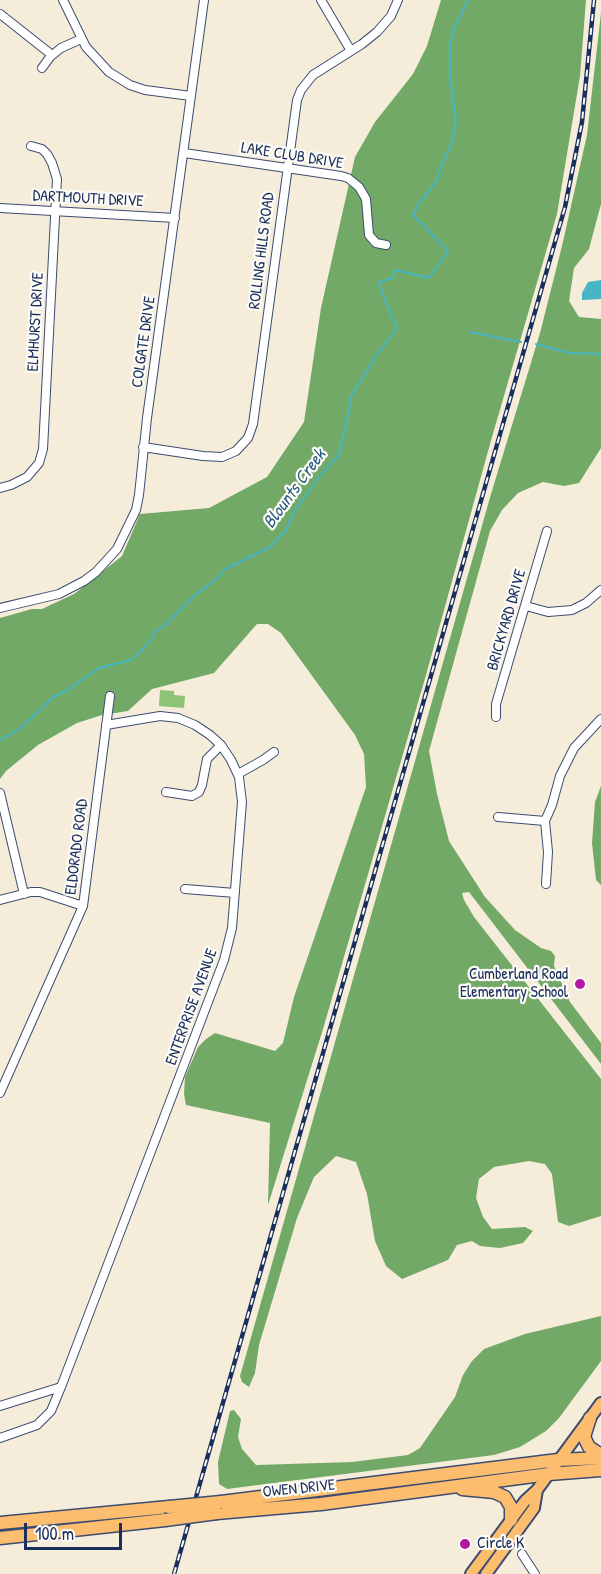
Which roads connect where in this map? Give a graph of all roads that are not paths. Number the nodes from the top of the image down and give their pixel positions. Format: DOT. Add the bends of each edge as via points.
graph roads {
  1 [pos="63,0"];
  2 [pos="204,0"];
  3 [pos="321,0"];
  4 [pos="398,0"];
  5 [pos="0,14"];
  6 [pos="81,39"];
  7 [pos="351,51"];
  8 [pos="52,55"];
  9 [pos="42,68"];
  10 [pos="191,96"];
  11 [pos="31,146"];
  12 [pos="184,153"];
  13 [pos="286,168"];
  14 [pos="0,208"];
  15 [pos="55,211"];
  16 [pos="175,218"];
  17 [pos="386,245"];
  18 [pos="143,447"];
  19 [pos="0,488"];
  20 [pos="547,531"];
  21 [pos="601,590"];
  22 [pos="526,606"];
  23 [pos="0,608"];
  24 [pos="110,696"];
  25 [pos="496,717"];
  26 [pos="601,719"];
  27 [pos="106,725"];
  28 [pos="221,745"];
  29 [pos="274,752"];
  30 [pos="238,774"];
  31 [pos="166,792"];
  32 [pos="0,793"];
  33 [pos="498,817"];
  34 [pos="545,821"];
  35 [pos="546,884"];
  36 [pos="185,889"];
  37 [pos="235,893"];
  38 [pos="24,894"];
  39 [pos="0,900"];
  40 [pos="83,906"];
  41 [pos="0,1093"];
  42 [pos="61,1387"];
  43 [pos="601,1403"];
  44 [pos="0,1406"];
  45 [pos="590,1418"];
  46 [pos="0,1438"];
  47 [pos="601,1456"];
  48 [pos="558,1460"];
  49 [pos="601,1470"];
  50 [pos="549,1474"];
  51 [pos="443,1487"];
  52 [pos="537,1490"];
  53 [pos="219,1507"];
  54 [pos="511,1520"];
  55 [pos="0,1523"];
  56 [pos="0,1538"];
  57 [pos="522,1554"];
  58 [pos="471,1574"];
  59 [pos="486,1574"];
  60 [pos="535,1574"];
  1 -- 6 [label="street"];
  2 -- 10 [label="street, COLGATE DRIVE"];
  3 -- 7 [label="street"];
  4 -- 7 [label="street, ROLLING HILLS ROAD" via="384,26"];
  5 -- 8 [label="street"];
  6 -- 8 [label="street"];
  6 -- 10 [label="street" via="98,62 130,85"];
  7 -- 13 [label="street, ROLLING HILLS ROAD" via="320,69 301,90 294,109"];
  8 -- 9 [label="street"];
  10 -- 12 [label="street, COLGATE DRIVE"];
  11 -- 15 [label="street, ELMHURST DRIVE" via="42,149 52,163 57,179"];
  12 -- 13 [label="street, LAKE CLUB DRIVE"];
  12 -- 16 [label="street, COLGATE DRIVE"];
  13 -- 17 [label="street, LAKE CLUB DRIVE" via="341,176 354,182 366,199 369,235 376,243"];
  13 -- 18 [label="street, ROLLING HILLS ROAD" via="253,424 248,438 236,451 222,457"];
  14 -- 15 [label="street, DARTMOUTH DRIVE"];
  15 -- 16 [label="street, DARTMOUTH DRIVE"];
  15 -- 19 [label="street, ELMHURST DRIVE" via="44,449 27,477"];
  16 -- 18 [label="street, COLGATE DRIVE"];
  18 -- 23 [label="street, COLGATE DRIVE" via="136,510 125,536 108,560 73,588"];
  20 -- 22 [label="street, BRICKYARD DRIVE"];
  21 -- 22 [label="street" via="572,610 548,612"];
  22 -- 25 [label="street, BRICKYARD DRIVE" via="496,704"];
  24 -- 27 [label="street, ELDORADO ROAD"];
  26 -- 34 [label="street" via="583,736 567,761"];
  27 -- 28 [label="street, ENTERPRISE AVENUE" via="171,717 195,725"];
  27 -- 40 [label="street, ELDORADO ROAD"];
  28 -- 30 [label="street, ENTERPRISE AVENUE"];
  28 -- 31 [label="street" via="207,759 199,792 192,796"];
  29 -- 30 [label="street"];
  30 -- 37 [label="street, ENTERPRISE AVENUE" via="242,802"];
  32 -- 38 [label="street"];
  33 -- 34 [label="street"];
  34 -- 35 [label="street"];
  36 -- 37 [label="street"];
  37 -- 42 [label="street, ENTERPRISE AVENUE" via="224,960"];
  38 -- 39 [label="street"];
  38 -- 40 [label="street" via="49,894"];
  40 -- 41 [label="street, ELDORADO ROAD"];
  42 -- 44 [label="street"];
  42 -- 46 [label="street, ENTERPRISE AVENUE" via="51,1412 37,1425"];
  43 -- 45 [label="main road"];
  45 -- 47 [label="highway" via="584,1437"];
  45 -- 48 [label="main road"];
  47 -- 48 [label="highway, OWEN DRIVE"];
  48 -- 50 [label="main road"];
  48 -- 53 [label="highway, OWEN DRIVE"];
  49 -- 50 [label="highway, OWEN DRIVE"];
  50 -- 51 [label="highway, OWEN DRIVE"];
  50 -- 52 [label="main road"];
  51 -- 53 [label="highway, OWEN DRIVE" via="321,1504"];
  51 -- 54 [label="highway" via="494,1492 505,1497 511,1507"];
  52 -- 54 [label="main road"];
  52 -- 59 [label="main road" via="534,1508"];
  53 -- 55 [label="highway, OWEN DRIVE, bridge" via="169,1507"];
  53 -- 56 [label="highway, OWEN DRIVE, bridge" via="165,1520"];
  54 -- 58 [label="main road"];
  57 -- 60 [label="street"];
}
